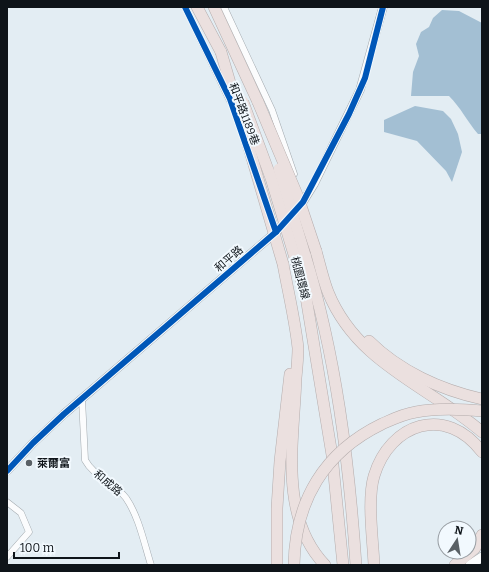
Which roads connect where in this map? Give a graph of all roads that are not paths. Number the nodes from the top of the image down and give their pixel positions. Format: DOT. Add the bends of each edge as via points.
graph roads {
  1 [pos="185,7"];
  2 [pos="197,7"];
  3 [pos="214,7"];
  4 [pos="224,7"];
  5 [pos="383,7"];
  6 [pos="221,52"];
  7 [pos="258,102"];
  8 [pos="303,202"];
  9 [pos="276,232"];
  10 [pos="316,251"];
  11 [pos="300,256"];
  12 [pos="290,301"];
  13 [pos="82,399"];
  14 [pos="482,399"];
  15 [pos="482,411"];
  16 [pos="482,432"];
  17 [pos="482,452"];
  18 [pos="7,471"];
  19 [pos="7,502"];
  20 [pos="482,535"];
  21 [pos="277,543"];
  22 [pos="7,557"];
  23 [pos="482,557"];
  24 [pos="151,565"];
  25 [pos="274,565"];
  26 [pos="277,565"];
  27 [pos="294,565"];
  28 [pos="325,565"];
  29 [pos="343,565"];
  30 [pos="356,565"];
  31 [pos="374,565"];
  32 [pos="455,565"];
  33 [pos="470,565"];
  1 -- 9 [label="street, 和平路1189巷" via="230,99"];
  2 -- 6 [label="highway, 桃園環線"];
  3 -- 7 [label="highway, 桃園環線"];
  4 -- 8 [label="street" via="272,110"];
  5 -- 8 [label="street, 和平路" via="360,90"];
  6 -- 11 [label="highway, 桃園環線, bridge" via="245,107"];
  6 -- 12 [label="highway, bridge" via="283,264"];
  7 -- 10 [label="highway, bridge" via="298,198"];
  7 -- 11 [label="highway, 桃園環線, bridge"];
  8 -- 9 [label="street, 和平路"];
  9 -- 13 [label="street, 和平路"];
  10 -- 14 [label="highway" via="339,303 351,321 377,349 436,385"];
  10 -- 16 [label="highway" via="328,293 350,330 364,346 388,367"];
  11 -- 29 [label="highway, 桃園環線" via="332,455"];
  11 -- 30 [label="highway, 桃園環線" via="319,301 345,446"];
  12 -- 21 [label="highway" via="290,370 280,461"];
  12 -- 28 [label="highway, bridge" via="298,348 292,457 295,505 302,529"];
  13 -- 18 [label="street, 和平路" via="33,443"];
  13 -- 24 [label="street, 和成路" via="86,460 89,467 125,497"];
  15 -- 27 [label="highway, bridge" via="436,409 397,417 367,432 339,452 316,482 306,501 296,537"];
  17 -- 31 [label="highway" via="462,432 448,425 433,424 420,425 406,431 389,446 374,477 371,492"];
  19 -- 22 [label="street" via="21,513 29,532"];
  20 -- 32 [label="highway" via="475,548"];
  21 -- 25 [label="highway"];
  21 -- 26 [label="highway"];
  23 -- 33 [label="main road"];
}
